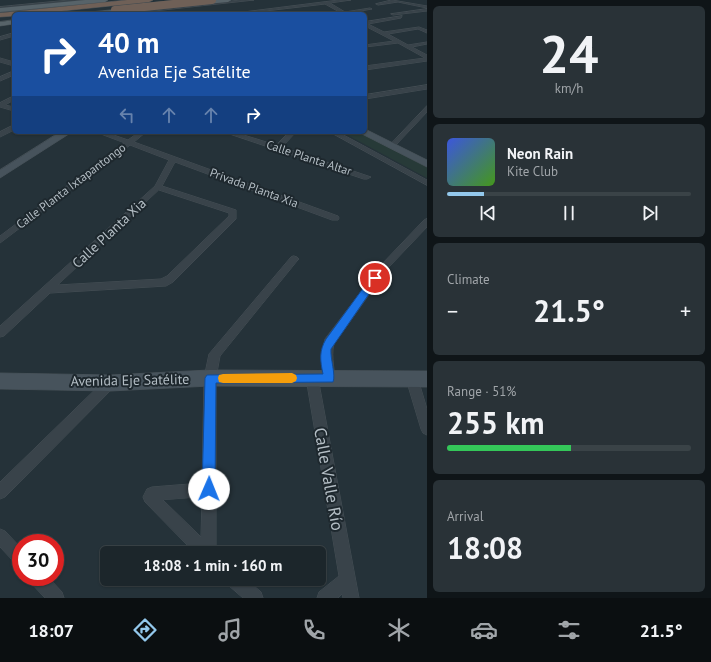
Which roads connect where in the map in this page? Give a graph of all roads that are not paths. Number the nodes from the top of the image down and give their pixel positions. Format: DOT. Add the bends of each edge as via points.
graph roads {
  1 [pos="105,0"];
  2 [pos="136,0"];
  3 [pos="149,0"];
  4 [pos="186,0"];
  5 [pos="212,0"];
  6 [pos="228,0"];
  7 [pos="252,0"];
  8 [pos="320,0"];
  9 [pos="349,0"];
  10 [pos="396,0"];
  11 [pos="427,0"];
  12 [pos="87,1"];
  13 [pos="127,2"];
  14 [pos="160,3"];
  15 [pos="326,3"];
  16 [pos="378,4"];
  17 [pos="420,5"];
  18 [pos="14,6"];
  19 [pos="370,9"];
  20 [pos="426,9"];
  21 [pos="0,11"];
  22 [pos="137,11"];
  23 [pos="68,12"];
  24 [pos="95,12"];
  25 [pos="124,12"];
  26 [pos="247,12"];
  27 [pos="343,12"];
  28 [pos="351,12"];
  29 [pos="393,14"];
  30 [pos="401,17"];
  31 [pos="12,20"];
  32 [pos="0,22"];
  33 [pos="367,23"];
  34 [pos="368,27"];
  35 [pos="427,32"];
  36 [pos="382,34"];
  37 [pos="12,35"];
  38 [pos="1,39"];
  39 [pos="12,42"];
  40 [pos="398,42"];
  41 [pos="425,43"];
  42 [pos="367,46"];
  43 [pos="407,47"];
  44 [pos="427,58"];
  45 [pos="0,60"];
  46 [pos="12,63"];
  47 [pos="367,68"];
  48 [pos="12,74"];
  49 [pos="0,79"];
  50 [pos="427,87"];
  51 [pos="367,97"];
  52 [pos="12,99"];
  53 [pos="0,105"];
  54 [pos="12,108"];
  55 [pos="427,108"];
  56 [pos="12,128"];
  57 [pos="367,133"];
  58 [pos="64,134"];
  59 [pos="105,134"];
  60 [pos="140,134"];
  61 [pos="233,134"];
  62 [pos="291,134"];
  63 [pos="337,134"];
  64 [pos="0,135"];
  65 [pos="129,142"];
  66 [pos="392,146"];
  67 [pos="277,148"];
  68 [pos="173,158"];
  69 [pos="427,164"];
  70 [pos="0,175"];
  71 [pos="367,177"];
  72 [pos="427,183"];
  73 [pos="158,187"];
  74 [pos="335,218"];
  75 [pos="427,222"];
  76 [pos="0,240"];
  77 [pos="294,259"];
  78 [pos="48,289"];
  79 [pos="0,333"];
  80 [pos="210,378"];
  81 [pos="312,378"];
  82 [pos="329,379"];
  83 [pos="419,379"];
  84 [pos="0,380"];
  85 [pos="110,383"];
  86 [pos="427,429"];
  87 [pos="209,489"];
  88 [pos="0,492"];
  89 [pos="0,536"];
  90 [pos="200,546"];
  91 [pos="207,546"];
  92 [pos="12,549"];
  93 [pos="347,580"];
  94 [pos="45,586"];
  95 [pos="242,586"];
  96 [pos="56,598"];
  97 [pos="255,598"];
  98 [pos="325,598"];
  99 [pos="351,598"];
  1 -- 12 [label="main road"];
  2 -- 13 [label="highway"];
  3 -- 13 [label="highway"];
  4 -- 14 [label="highway"];
  5 -- 24 [label="highway, bridge"];
  6 -- 22 [label="main road"];
  7 -- 22 [label="street"];
  8 -- 15 [label="street"];
  9 -- 15 [label="street"];
  10 -- 16 [label="street"];
  10 -- 17 [label="street"];
  11 -- 17 [label="street"];
  12 -- 18 [label="street"];
  12 -- 21 [label="main road"];
  13 -- 21 [label="highway"];
  14 -- 22 [label="highway"];
  14 -- 23 [label="highway"];
  15 -- 26 [label="street"];
  15 -- 27 [label="street"];
  17 -- 20 [label="street"];
  18 -- 21 [label="main road"];
  19 -- 28 [label="street"];
  20 -- 29 [label="street"];
  22 -- 25 [label="main road"];
  30 -- 33 [label="street"];
  31 -- 32 [label="highway"];
  34 -- 36 [label="street"];
  35 -- 36 [label="street" via="419,28"];
  36 -- 40 [label="street"];
  37 -- 38 [label="street"];
  38 -- 39 [label="street"];
  40 -- 42 [label="street"];
  40 -- 43 [label="street"];
  41 -- 43 [label="street"];
  43 -- 44 [label="street"];
  44 -- 47 [label="street"];
  45 -- 46 [label="street"];
  48 -- 49 [label="street"];
  50 -- 51 [label="street"];
  52 -- 53 [label="street"];
  53 -- 54 [label="street"];
  55 -- 66 [label="street"];
  56 -- 64 [label="street"];
  57 -- 66 [label="street"];
  58 -- 70 [label="street"];
  59 -- 65 [label="street"];
  60 -- 65 [label="street, Calle Planta Ixtapantongo"];
  61 -- 67 [label="street, Calle Planta Altar"];
  62 -- 67 [label="street"];
  63 -- 72 [label="street"];
  65 -- 68 [label="street"];
  65 -- 76 [label="street, Calle Planta Ixtapantongo"];
  66 -- 69 [label="street"];
  67 -- 71 [label="street, Calle Planta Altar"];
  68 -- 73 [label="street, Calle Planta Xia"];
  68 -- 74 [label="street, Privada Planta Xia"];
  73 -- 78 [label="street, Calle Planta Xia"];
  73 -- 78 [label="street" via="233,212 233,217 163,283"];
  75 -- 82 [label="street" via="385,266 329,342 325,359"];
  77 -- 80 [label="street" via="215,354"];
  78 -- 79 [label="street, Calle Planta Xia"];
  80 -- 81 [label="street, Avenida Eje Satélite"];
  80 -- 85 [label="street, Avenida Eje Satélite"];
  80 -- 87 [label="street"];
  81 -- 82 [label="street, Avenida Eje Satélite"];
  81 -- 93 [label="street, Calle Valle Río"];
  82 -- 83 [label="street, Avenida Eje Satélite"];
  83 -- 86 [label="street"];
  84 -- 85 [label="street, Avenida Eje Satélite"];
  85 -- 88 [label="street"];
  87 -- 90 [label="street" via="152,494 150,497"];
  87 -- 91 [label="street"];
  89 -- 92 [label="street"];
  93 -- 98 [label="street"];
  93 -- 99 [label="street, Calle Valle Río"];
  94 -- 96 [label="street"];
  95 -- 97 [label="street"];
}
